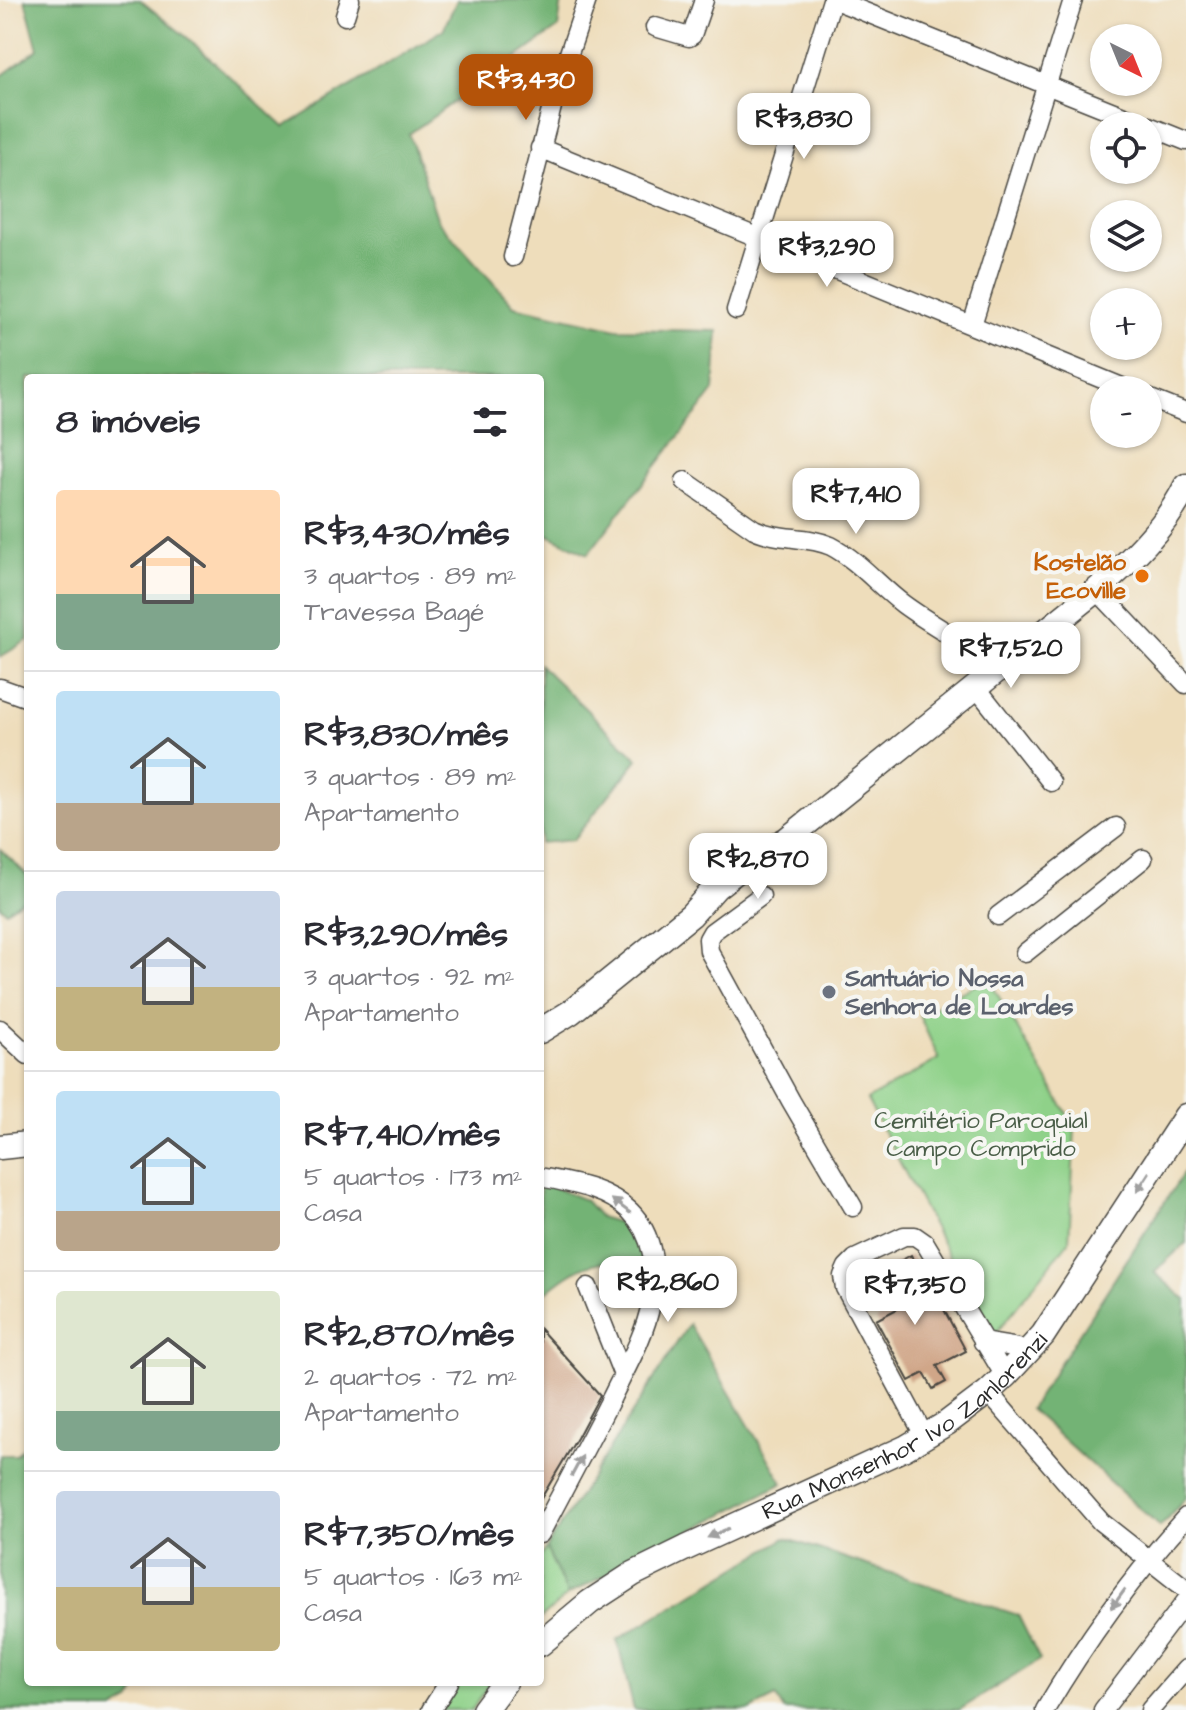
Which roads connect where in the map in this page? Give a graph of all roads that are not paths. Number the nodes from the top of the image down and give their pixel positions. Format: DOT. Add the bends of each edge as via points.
graph roads {
  1 [pos="587,0"];
  2 [pos="704,0"];
  3 [pos="834,0"];
  4 [pos="1073,0"];
  5 [pos="655,27"];
  6 [pos="1047,85"];
  7 [pos="1186,141"];
  8 [pos="540,148"];
  9 [pos="759,238"];
  10 [pos="513,257"];
  11 [pos="736,310"];
  12 [pos="972,325"];
  13 [pos="1095,376"];
  14 [pos="1162,404"];
  15 [pos="1186,413"];
  16 [pos="685,481"];
  17 [pos="1185,491"];
  18 [pos="1097,590"];
  19 [pos="1000,668"];
  20 [pos="1186,684"];
  21 [pos="976,687"];
  22 [pos="0,688"];
  23 [pos="24,697"];
  24 [pos="1051,782"];
  25 [pos="1116,827"];
  26 [pos="1143,859"];
  27 [pos="761,896"];
  28 [pos="998,916"];
  29 [pos="1025,953"];
  30 [pos="0,1029"];
  31 [pos="544,1029"];
  32 [pos="24,1051"];
  33 [pos="1186,1116"];
  34 [pos="24,1144"];
  35 [pos="0,1147"];
  36 [pos="544,1178"];
  37 [pos="853,1207"];
  38 [pos="588,1287"];
  39 [pos="983,1342"];
  40 [pos="1030,1350"];
  41 [pos="623,1375"];
  42 [pos="997,1384"];
  43 [pos="925,1437"];
  44 [pos="1186,1517"];
  45 [pos="544,1526"];
  46 [pos="1148,1560"];
  47 [pos="1186,1589"];
  48 [pos="1186,1601"];
  49 [pos="544,1641"];
  50 [pos="1186,1669"];
  51 [pos="446,1686"];
  52 [pos="502,1686"];
  53 [pos="431,1710"];
  54 [pos="484,1710"];
  55 [pos="1045,1710"];
  56 [pos="1103,1710"];
  57 [pos="1150,1710"];
  1 -- 8 [label="street"];
  2 -- 5 [label="street" via="689,37"];
  3 -- 6 [label="street"];
  3 -- 9 [label="street"];
  4 -- 6 [label="street"];
  6 -- 7 [label="street"];
  6 -- 12 [label="street"];
  8 -- 9 [label="street"];
  8 -- 10 [label="street"];
  9 -- 11 [label="street"];
  9 -- 12 [label="street"];
  12 -- 13 [label="street"];
  14 -- 15 [label="street"];
  16 -- 19 [label="street" via="764,534 812,540 843,553 900,601"];
  17 -- 18 [label="main road" via="1153,535"];
  18 -- 19 [label="main road"];
  18 -- 20 [label="street"];
  19 -- 21 [label="main road"];
  21 -- 24 [label="street"];
  21 -- 31 [label="main road" via="786,840 716,887 691,915"];
  22 -- 23 [label="street"];
  25 -- 28 [label="street"];
  26 -- 29 [label="street"];
  27 -- 37 [label="street" via="712,932 709,951"];
  30 -- 32 [label="street"];
  33 -- 40 [label="main road, Rua Monsenhor Ivo Zanlorenzi, one-way"];
  34 -- 35 [label="main road"];
  41 -- 36 [label="street, one-way" via="651,1306 654,1266 648,1238 617,1201 580,1185"];
  38 -- 41 [label="street"];
  39 -- 40 [label="street"];
  39 -- 42 [label="street"];
  39 -- 43 [label="street" via="925,1243 915,1236 904,1236 847,1267 845,1288"];
  40 -- 42 [label="main road, Rua Monsenhor Ivo Zanlorenzi"];
  45 -- 41 [label="street, one-way"];
  42 -- 43 [label="main road, Rua Monsenhor Ivo Zanlorenzi"];
  42 -- 46 [label="street" via="1088,1508"];
  43 -- 49 [label="main road, Rua Monsenhor Ivo Zanlorenzi, one-way" via="659,1560 590,1602"];
  44 -- 46 [label="street"];
  46 -- 47 [label="street"];
  46 -- 55 [label="street, one-way"];
  48 -- 56 [label="street"];
  50 -- 57 [label="street"];
  51 -- 53 [label="street"];
  52 -- 54 [label="main road"];
}
